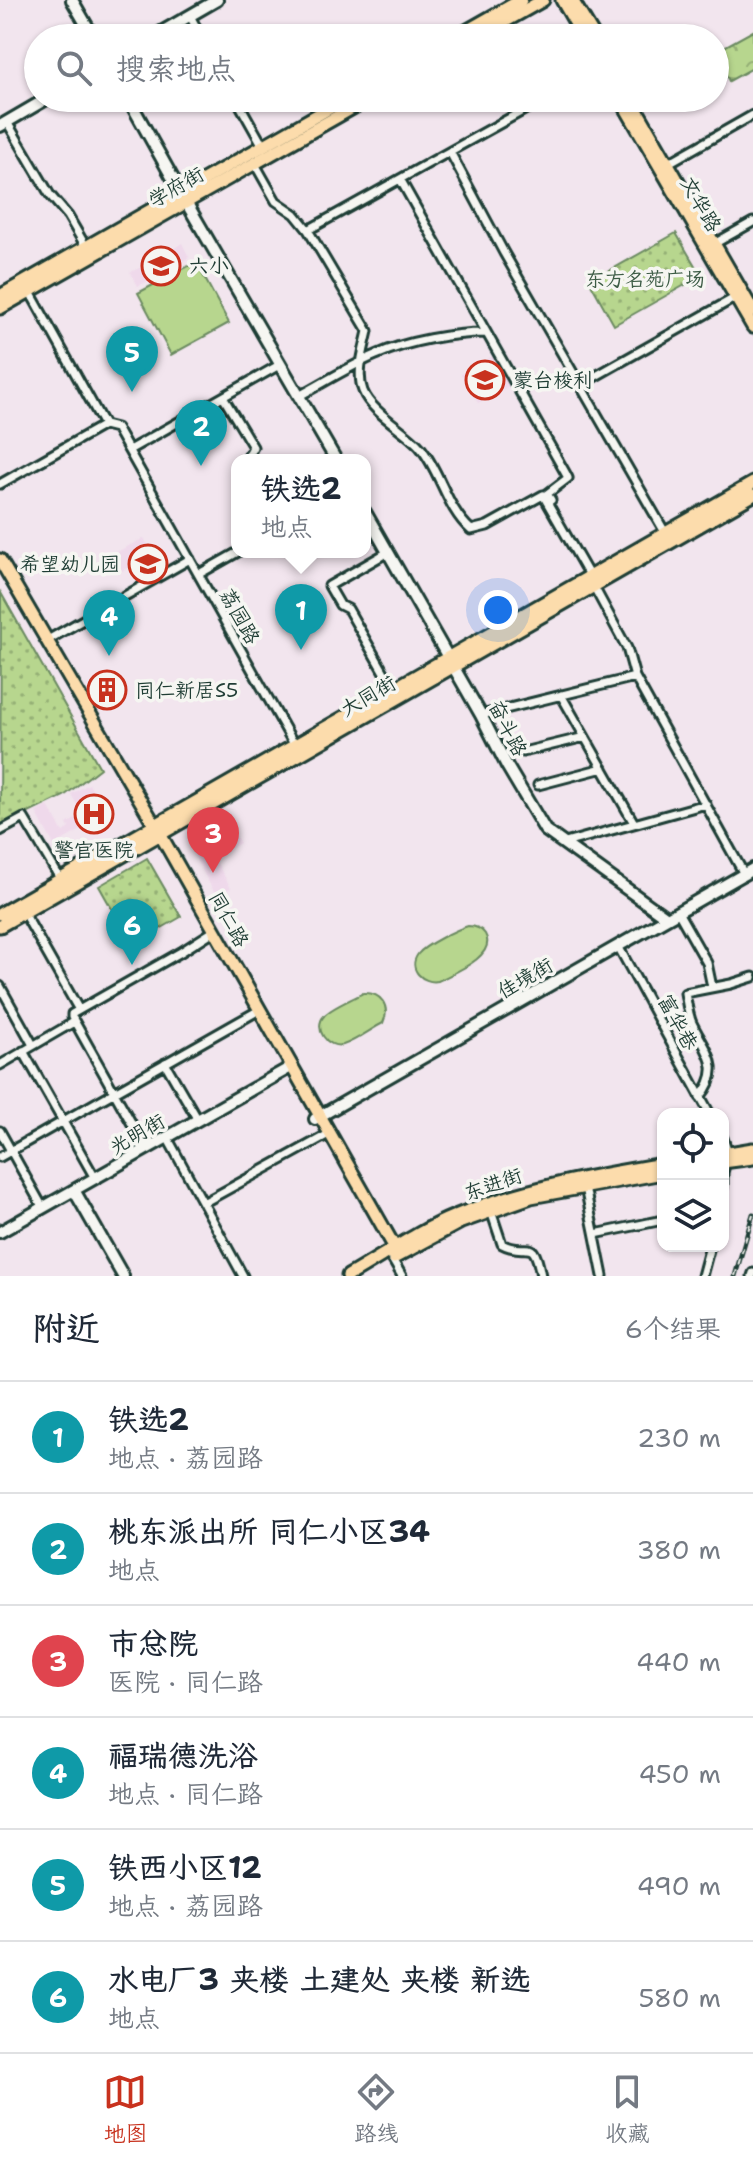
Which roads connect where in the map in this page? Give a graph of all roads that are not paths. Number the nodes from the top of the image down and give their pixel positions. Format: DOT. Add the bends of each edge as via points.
graph roads {
  1 [pos="72,0"];
  2 [pos="217,0"];
  3 [pos="521,0"];
  4 [pos="543,0"];
  5 [pos="562,0"];
  6 [pos="572,0"];
  7 [pos="190,16"];
  8 [pos="86,24"];
  9 [pos="176,24"];
  10 [pos="194,24"];
  11 [pos="479,24"];
  12 [pos="501,24"];
  13 [pos="576,24"];
  14 [pos="587,24"];
  15 [pos="24,112"];
  16 [pos="136,112"];
  17 [pos="244,112"];
  18 [pos="322,112"];
  19 [pos="346,112"];
  20 [pos="521,112"];
  21 [pos="629,112"];
  22 [pos="637,112"];
  23 [pos="753,115"];
  24 [pos="4,124"];
  25 [pos="263,146"];
  26 [pos="450,152"];
  27 [pos="255,164"];
  28 [pos="664,166"];
  29 [pos="400,179"];
  30 [pos="183,197"];
  31 [pos="753,222"];
  32 [pos="308,230"];
  33 [pos="710,246"];
  34 [pos="86,247"];
  35 [pos="30,292"];
  36 [pos="739,295"];
  37 [pos="0,296"];
  38 [pos="0,308"];
  39 [pos="753,311"];
  40 [pos="753,327"];
  41 [pos="486,333"];
  42 [pos="362,361"];
  43 [pos="281,364"];
  44 [pos="580,385"];
  45 [pos="299,396"];
  46 [pos="223,397"];
  47 [pos="104,425"];
  48 [pos="129,450"];
  49 [pos="249,454"];
  50 [pos="333,454"];
  51 [pos="753,483"];
  52 [pos="0,484"];
  53 [pos="753,495"];
  54 [pos="371,522"];
  55 [pos="666,534"];
  56 [pos="388,552"];
  57 [pos="231,556"];
  58 [pos="190,559"];
  59 [pos="0,563"];
  60 [pos="199,574"];
  61 [pos="592,579"];
  62 [pos="45,641"];
  63 [pos="452,663"];
  64 [pos="635,677"];
  65 [pos="394,690"];
  66 [pos="561,695"];
  67 [pos="481,715"];
  68 [pos="585,737"];
  69 [pos="295,746"];
  70 [pos="523,752"];
  71 [pos="603,768"];
  72 [pos="538,785"];
  73 [pos="706,804"];
  74 [pos="634,823"];
  75 [pos="0,831"];
  76 [pos="155,832"];
  77 [pos="565,843"];
  78 [pos="749,871"];
  79 [pos="61,880"];
  80 [pos="678,912"];
  81 [pos="24,913"];
  82 [pos="0,914"];
  83 [pos="667,918"];
  84 [pos="0,926"];
  85 [pos="209,934"];
  86 [pos="618,946"];
  87 [pos="753,977"];
  88 [pos="0,986"];
  89 [pos="712,987"];
  90 [pos="79,1010"];
  91 [pos="254,1013"];
  92 [pos="74,1022"];
  93 [pos="33,1045"];
  94 [pos="23,1051"];
  95 [pos="165,1063"];
  96 [pos="0,1065"];
  97 [pos="289,1068"];
  98 [pos="113,1092"];
  99 [pos="700,1097"];
  100 [pos="706,1108"];
  101 [pos="317,1118"];
  102 [pos="198,1120"];
  103 [pos="62,1121"];
  104 [pos="0,1131"];
  105 [pos="325,1136"];
  106 [pos="167,1137"];
  107 [pos="146,1149"];
  108 [pos="11,1151"];
  109 [pos="0,1157"];
  110 [pos="657,1165"];
  111 [pos="657,1174"];
  112 [pos="95,1178"];
  113 [pos="585,1187"];
  114 [pos="74,1190"];
  115 [pos="203,1203"];
  116 [pos="43,1208"];
  117 [pos="491,1211"];
  118 [pos="657,1221"];
  119 [pos="0,1232"];
  120 [pos="595,1234"];
  121 [pos="708,1252"];
  122 [pos="394,1254"];
  123 [pos="123,1276"];
  124 [pos="243,1276"];
  125 [pos="348,1276"];
  126 [pos="362,1276"];
  127 [pos="402,1276"];
  128 [pos="541,1276"];
  129 [pos="603,1276"];
  130 [pos="702,1276"];
  1 -- 8 [label="street"];
  2 -- 7 [label="street"];
  3 -- 11 [label="main road"];
  4 -- 12 [label="main road"];
  5 -- 13 [label="main road"];
  6 -- 14 [label="main road"];
  7 -- 9 [label="street"];
  7 -- 10 [label="street"];
  15 -- 24 [label="street"];
  16 -- 30 [label="street"];
  17 -- 25 [label="street"];
  18 -- 25 [label="main road, 学府街"];
  19 -- 27 [label="main road, 学府街"];
  20 -- 26 [label="street"];
  21 -- 28 [label="main road, 文华路"];
  22 -- 28 [label="main road, 文华路"];
  23 -- 28 [label="street"];
  24 -- 34 [label="street"];
  25 -- 30 [label="main road, 学府街"];
  26 -- 29 [label="street"];
  26 -- 44 [label="street"];
  27 -- 30 [label="main road, 学府街"];
  27 -- 32 [label="street" via="276,201"];
  28 -- 33 [label="main road, 文华路"];
  29 -- 32 [label="street"];
  29 -- 41 [label="street"];
  30 -- 34 [label="main road, 学府街"];
  30 -- 35 [label="main road, 学府街"];
  30 -- 43 [label="street"];
  31 -- 33 [label="street"];
  32 -- 42 [label="street" via="368,331"];
  33 -- 36 [label="main road, 文华路"];
  34 -- 37 [label="main road, 学府街"];
  35 -- 38 [label="main road, 学府街"];
  35 -- 47 [label="street, 荔园路"];
  36 -- 39 [label="main road, 文华路"];
  36 -- 40 [label="main road, 文华路"];
  36 -- 44 [label="street"];
  41 -- 42 [label="street" via="417,343"];
  41 -- 61 [label="street" via="568,478 547,494"];
  42 -- 45 [label="street"];
  42 -- 61 [label="street" via="365,396 419,445 463,523 471,530 487,526 543,495"];
  43 -- 45 [label="street"];
  43 -- 46 [label="street"];
  44 -- 55 [label="street"];
  45 -- 50 [label="street"];
  46 -- 48 [label="street"];
  46 -- 49 [label="street" via="253,447"];
  47 -- 48 [label="street, 荔园路" via="116,428"];
  47 -- 52 [label="street"];
  48 -- 58 [label="street, 荔园路"];
  51 -- 55 [label="main road, 大同街"];
  53 -- 61 [label="main road, 大同街"];
  54 -- 56 [label="street, 奋斗路"];
  55 -- 61 [label="main road, 大同街"];
  56 -- 63 [label="street, 奋斗路"];
  56 -- 65 [label="street" via="329,586"];
  57 -- 60 [label="street"];
  58 -- 60 [label="street, 荔园路"];
  58 -- 62 [label="street"];
  59 -- 62 [label="main road, 同仁路"];
  60 -- 69 [label="street, 荔园路"];
  61 -- 63 [label="main road, 大同街"];
  61 -- 64 [label="street" via="627,648"];
  62 -- 76 [label="main road, 同仁路"];
  63 -- 65 [label="main road, 大同街"];
  63 -- 67 [label="street, 奋斗路"];
  63 -- 76 [label="main road, 大同街"];
  64 -- 66 [label="street"];
  64 -- 73 [label="street"];
  65 -- 69 [label="main road, 大同街"];
  66 -- 67 [label="street"];
  66 -- 68 [label="street"];
  67 -- 77 [label="street, 奋斗路" via="545,830"];
  68 -- 70 [label="street"];
  68 -- 71 [label="street"];
  69 -- 76 [label="main road, 大同街"];
  71 -- 72 [label="street"];
  71 -- 74 [label="street"];
  73 -- 74 [label="street"];
  73 -- 78 [label="street"];
  74 -- 77 [label="street"];
  75 -- 79 [label="street" via="24,818"];
  76 -- 79 [label="main road, 大同街"];
  76 -- 81 [label="main road, 大同街"];
  76 -- 85 [label="main road, 同仁路"];
  76 -- 97 [label="main road, 同仁路"];
  77 -- 83 [label="street, 奋斗路"];
  78 -- 80 [label="street, 佳境街"];
  79 -- 82 [label="main road, 大同街"];
  80 -- 83 [label="street, 佳境街"];
  80 -- 89 [label="street" via="707,963"];
  81 -- 84 [label="main road, 大同街"];
  81 -- 90 [label="street"];
  83 -- 86 [label="street, 佳境街"];
  85 -- 90 [label="street"];
  85 -- 91 [label="main road, 同仁路"];
  86 -- 99 [label="street, 富华巷"];
  86 -- 101 [label="street, 佳境街"];
  87 -- 89 [label="street"];
  88 -- 93 [label="street"];
  89 -- 99 [label="street" via="685,993 713,1071"];
  90 -- 92 [label="street" via="72,1014"];
  91 -- 95 [label="street"];
  91 -- 97 [label="main road, 同仁路"];
  92 -- 93 [label="street"];
  92 -- 98 [label="street"];
  93 -- 94 [label="street"];
  94 -- 96 [label="street"];
  94 -- 103 [label="street"];
  95 -- 98 [label="street"];
  95 -- 102 [label="street"];
  97 -- 101 [label="main road, 同仁路"];
  97 -- 102 [label="street, 光明街"];
  98 -- 103 [label="street"];
  98 -- 107 [label="street"];
  99 -- 100 [label="street, 富华巷"];
  101 -- 105 [label="main road, 同仁路"];
  101 -- 122 [label="main road, 同仁路"];
  102 -- 106 [label="street, 光明街"];
  103 -- 108 [label="street"];
  103 -- 112 [label="street"];
  104 -- 108 [label="street"];
  105 -- 115 [label="street"];
  105 -- 122 [label="main road, 同仁路"];
  106 -- 107 [label="street, 光明街"];
  106 -- 115 [label="street"];
  107 -- 112 [label="street, 光明街"];
  108 -- 109 [label="street"];
  108 -- 116 [label="street"];
  110 -- 122 [label="main road, 东进街" via="512,1195 452,1217"];
  111 -- 113 [label="main road, 东进街"];
  112 -- 114 [label="street, 光明街"];
  113 -- 117 [label="main road, 东进街"];
  113 -- 120 [label="street"];
  114 -- 116 [label="street, 光明街"];
  114 -- 123 [label="street"];
  115 -- 124 [label="street"];
  116 -- 119 [label="street, 光明街"];
  117 -- 122 [label="main road, 东进街"];
  117 -- 128 [label="street" via="502,1244 536,1253"];
  118 -- 120 [label="street"];
  120 -- 129 [label="street"];
  121 -- 130 [label="street"];
  122 -- 125 [label="main road, 东进街"];
  122 -- 126 [label="main road, 东进街"];
  122 -- 127 [label="street"];
}
